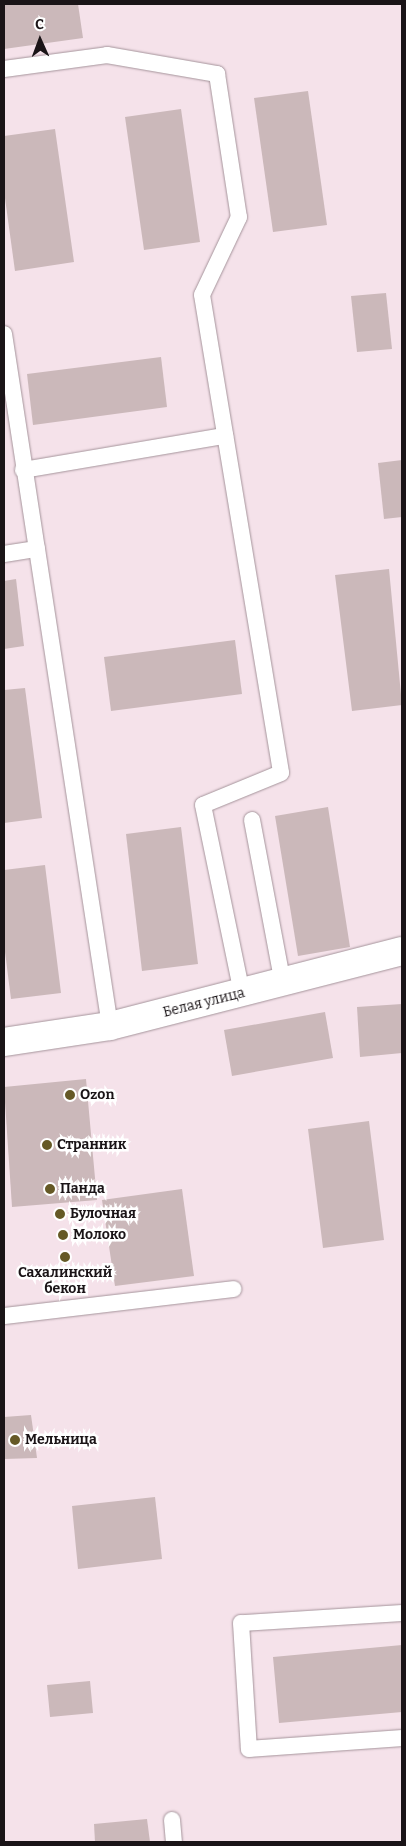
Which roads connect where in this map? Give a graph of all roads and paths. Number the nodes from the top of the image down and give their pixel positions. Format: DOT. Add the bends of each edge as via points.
graph roads {
  1 [pos="4,69"];
  2 [pos="4,334"];
  3 [pos="225,436"];
  4 [pos="24,470"];
  5 [pos="36,549"];
  6 [pos="4,554"];
  7 [pos="252,820"];
  8 [pos="402,951"];
  9 [pos="283,984"];
  10 [pos="242,994"];
  11 [pos="110,1026"];
  12 [pos="4,1042"];
  13 [pos="233,1289"];
  14 [pos="4,1316"];
  15 [pos="402,1613"];
  16 [pos="402,1738"];
  17 [pos="172,1820"];
  18 [pos="174,1842"];
  1 -- 3 [label="lane" via="108,55 217,74 239,217 202,295"];
  2 -- 4 [label="lane"];
  3 -- 4 [label="lane"];
  3 -- 10 [label="lane" via="281,773 203,805"];
  4 -- 5 [label="lane"];
  5 -- 6 [label="lane"];
  5 -- 11 [label="lane"];
  7 -- 9 [label="lane"];
  8 -- 9 [label="street, Белая улица"];
  9 -- 10 [label="street, Белая улица"];
  10 -- 11 [label="street, Белая улица"];
  11 -- 12 [label="street, Белая улица"];
  13 -- 14 [label="lane"];
  15 -- 16 [label="lane" via="241,1623 249,1749"];
  17 -- 18 [label="lane"];
}
